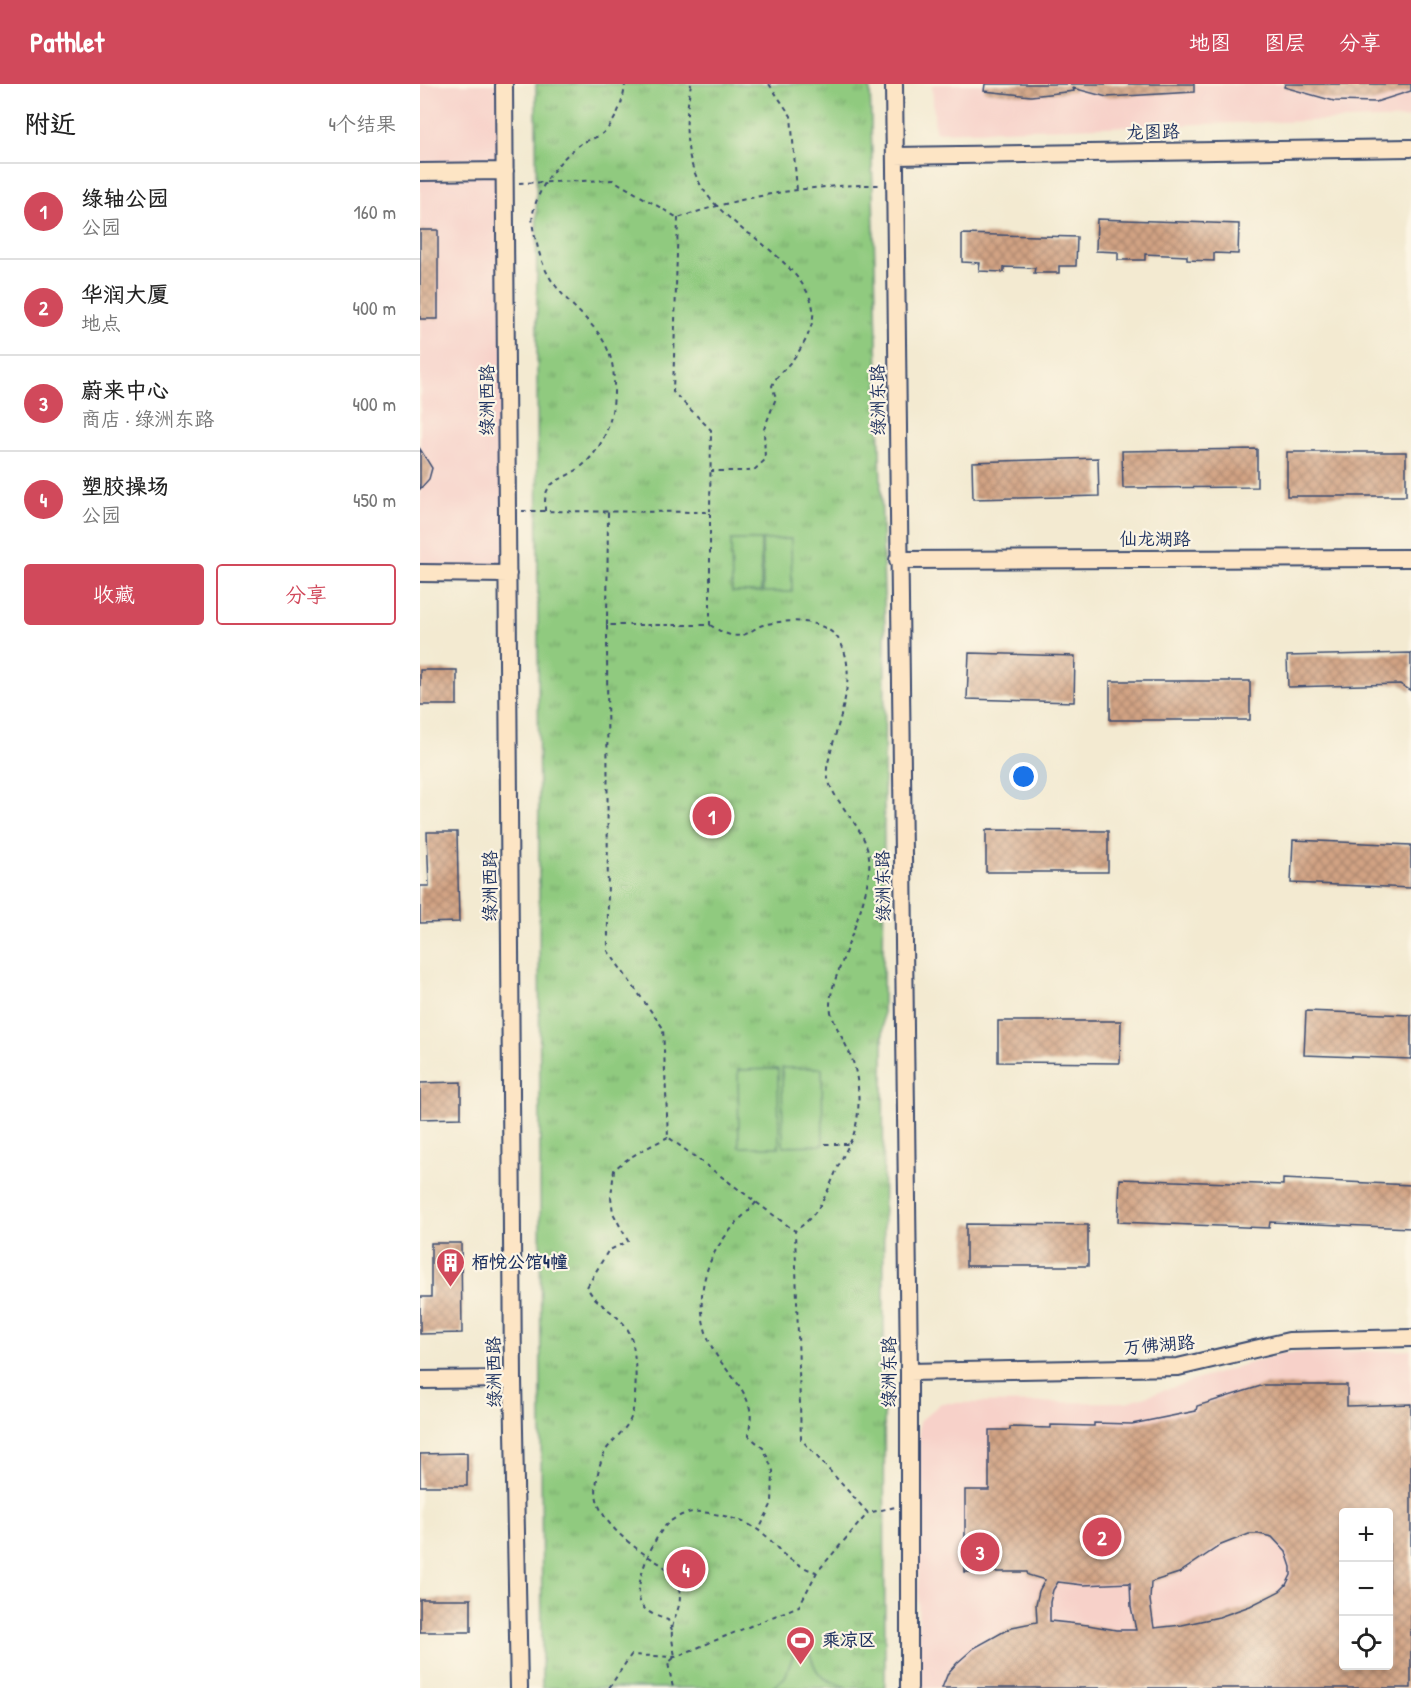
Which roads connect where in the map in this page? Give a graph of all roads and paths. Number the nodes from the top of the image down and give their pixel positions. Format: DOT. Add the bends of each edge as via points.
graph roads {
  1 [pos="504,84"];
  2 [pos="625,84"];
  3 [pos="691,84"];
  4 [pos="769,84"];
  5 [pos="894,84"];
  6 [pos="1411,148"];
  7 [pos="895,156"];
  8 [pos="420,172"];
  9 [pos="505,177"];
  10 [pos="547,182"];
  11 [pos="895,185"];
  12 [pos="797,191"];
  13 [pos="716,205"];
  14 [pos="678,218"];
  15 [pos="711,471"];
  16 [pos="508,511"];
  17 [pos="545,511"];
  18 [pos="608,512"];
  19 [pos="710,512"];
  20 [pos="1411,558"];
  21 [pos="898,560"];
  22 [pos="420,573"];
  23 [pos="508,574"];
  24 [pos="607,625"];
  25 [pos="710,625"];
  26 [pos="668,1137"];
  27 [pos="825,1144"];
  28 [pos="849,1144"];
  29 [pos="756,1202"];
  30 [pos="795,1231"];
  31 [pos="1411,1338"];
  32 [pos="909,1372"];
  33 [pos="513,1379"];
  34 [pos="420,1380"];
  35 [pos="909,1504"];
  36 [pos="868,1513"];
  37 [pos="759,1530"];
  38 [pos="649,1557"];
  39 [pos="817,1572"];
  40 [pos="672,1630"];
  41 [pos="675,1657"];
  42 [pos="519,1688"];
  43 [pos="609,1688"];
  44 [pos="673,1688"];
  45 [pos="909,1688"];
  1 -- 9 [label="street, 绿洲西路"];
  2 -- 10 [label="path" via="621,105 603,133 562,159"];
  3 -- 13 [label="path" via="686,120 692,167"];
  4 -- 12 [label="path" via="790,116"];
  5 -- 7 [label="street, 绿洲东路"];
  6 -- 7 [label="street, 龙图路"];
  7 -- 11 [label="street, 绿洲东路"];
  8 -- 9 [label="street"];
  9 -- 10 [label="path"];
  9 -- 16 [label="street, 绿洲西路"];
  10 -- 14 [label="path" via="613,180"];
  10 -- 17 [label="path" via="533,213 540,258 554,284 597,329 607,347 614,384 611,419 604,440 580,467 550,485"];
  11 -- 12 [label="path" via="843,184"];
  11 -- 21 [label="street, 绿洲东路"];
  12 -- 13 [label="path"];
  13 -- 14 [label="path"];
  13 -- 15 [label="path" via="787,266 808,293 813,318 798,353 772,386 776,398 764,429 765,460 754,470"];
  14 -- 15 [label="path" via="673,392 711,430"];
  15 -- 19 [label="path"];
  16 -- 17 [label="path"];
  16 -- 23 [label="street, 绿洲西路"];
  17 -- 18 [label="path"];
  18 -- 19 [label="path"];
  18 -- 24 [label="path"];
  19 -- 25 [label="path"];
  20 -- 21 [label="street, 仙龙湖路"];
  21 -- 32 [label="street, 绿洲东路"];
  22 -- 23 [label="street"];
  23 -- 33 [label="street, 绿洲西路"];
  24 -- 25 [label="path"];
  24 -- 26 [label="path" via="608,951 663,1028"];
  25 -- 28 [label="path" via="725,634 744,635 783,620 805,621 839,640 847,662 844,709 826,771 830,785 861,831 869,857 865,892 834,981 830,1005 856,1069 858,1107"];
  26 -- 29 [label="path"];
  26 -- 38 [label="path" via="624,1160 614,1170 610,1197 613,1213 628,1240 608,1251 587,1287 592,1297 625,1323 636,1371 629,1423 605,1452 597,1476 597,1502 621,1536"];
  27 -- 28 [label="path"];
  28 -- 30 [label="path" via="822,1203 811,1220"];
  29 -- 30 [label="path"];
  29 -- 37 [label="path" via="711,1260 701,1308 711,1345 736,1378 751,1411 748,1436 764,1449 773,1471 772,1503"];
  30 -- 36 [label="path" via="801,1439"];
  31 -- 32 [label="street, 万佛湖路" via="1289,1341 1178,1367"];
  32 -- 35 [label="street, 绿洲东路"];
  33 -- 34 [label="street"];
  33 -- 42 [label="street, 绿洲西路"];
  35 -- 36 [label="path"];
  35 -- 45 [label="street, 绿洲东路"];
  36 -- 39 [label="path"];
  37 -- 38 [label="path" via="698,1511 669,1522"];
  37 -- 39 [label="path" via="783,1554"];
  38 -- 40 [label="path" via="674,1576 679,1588 681,1603"];
  38 -- 40 [label="path" via="640,1577 639,1598 648,1612 668,1620"];
  39 -- 41 [label="path" via="800,1606"];
  40 -- 41 [label="path"];
  41 -- 43 [label="path" via="631,1654"];
  41 -- 44 [label="path" via="668,1663"];
}
